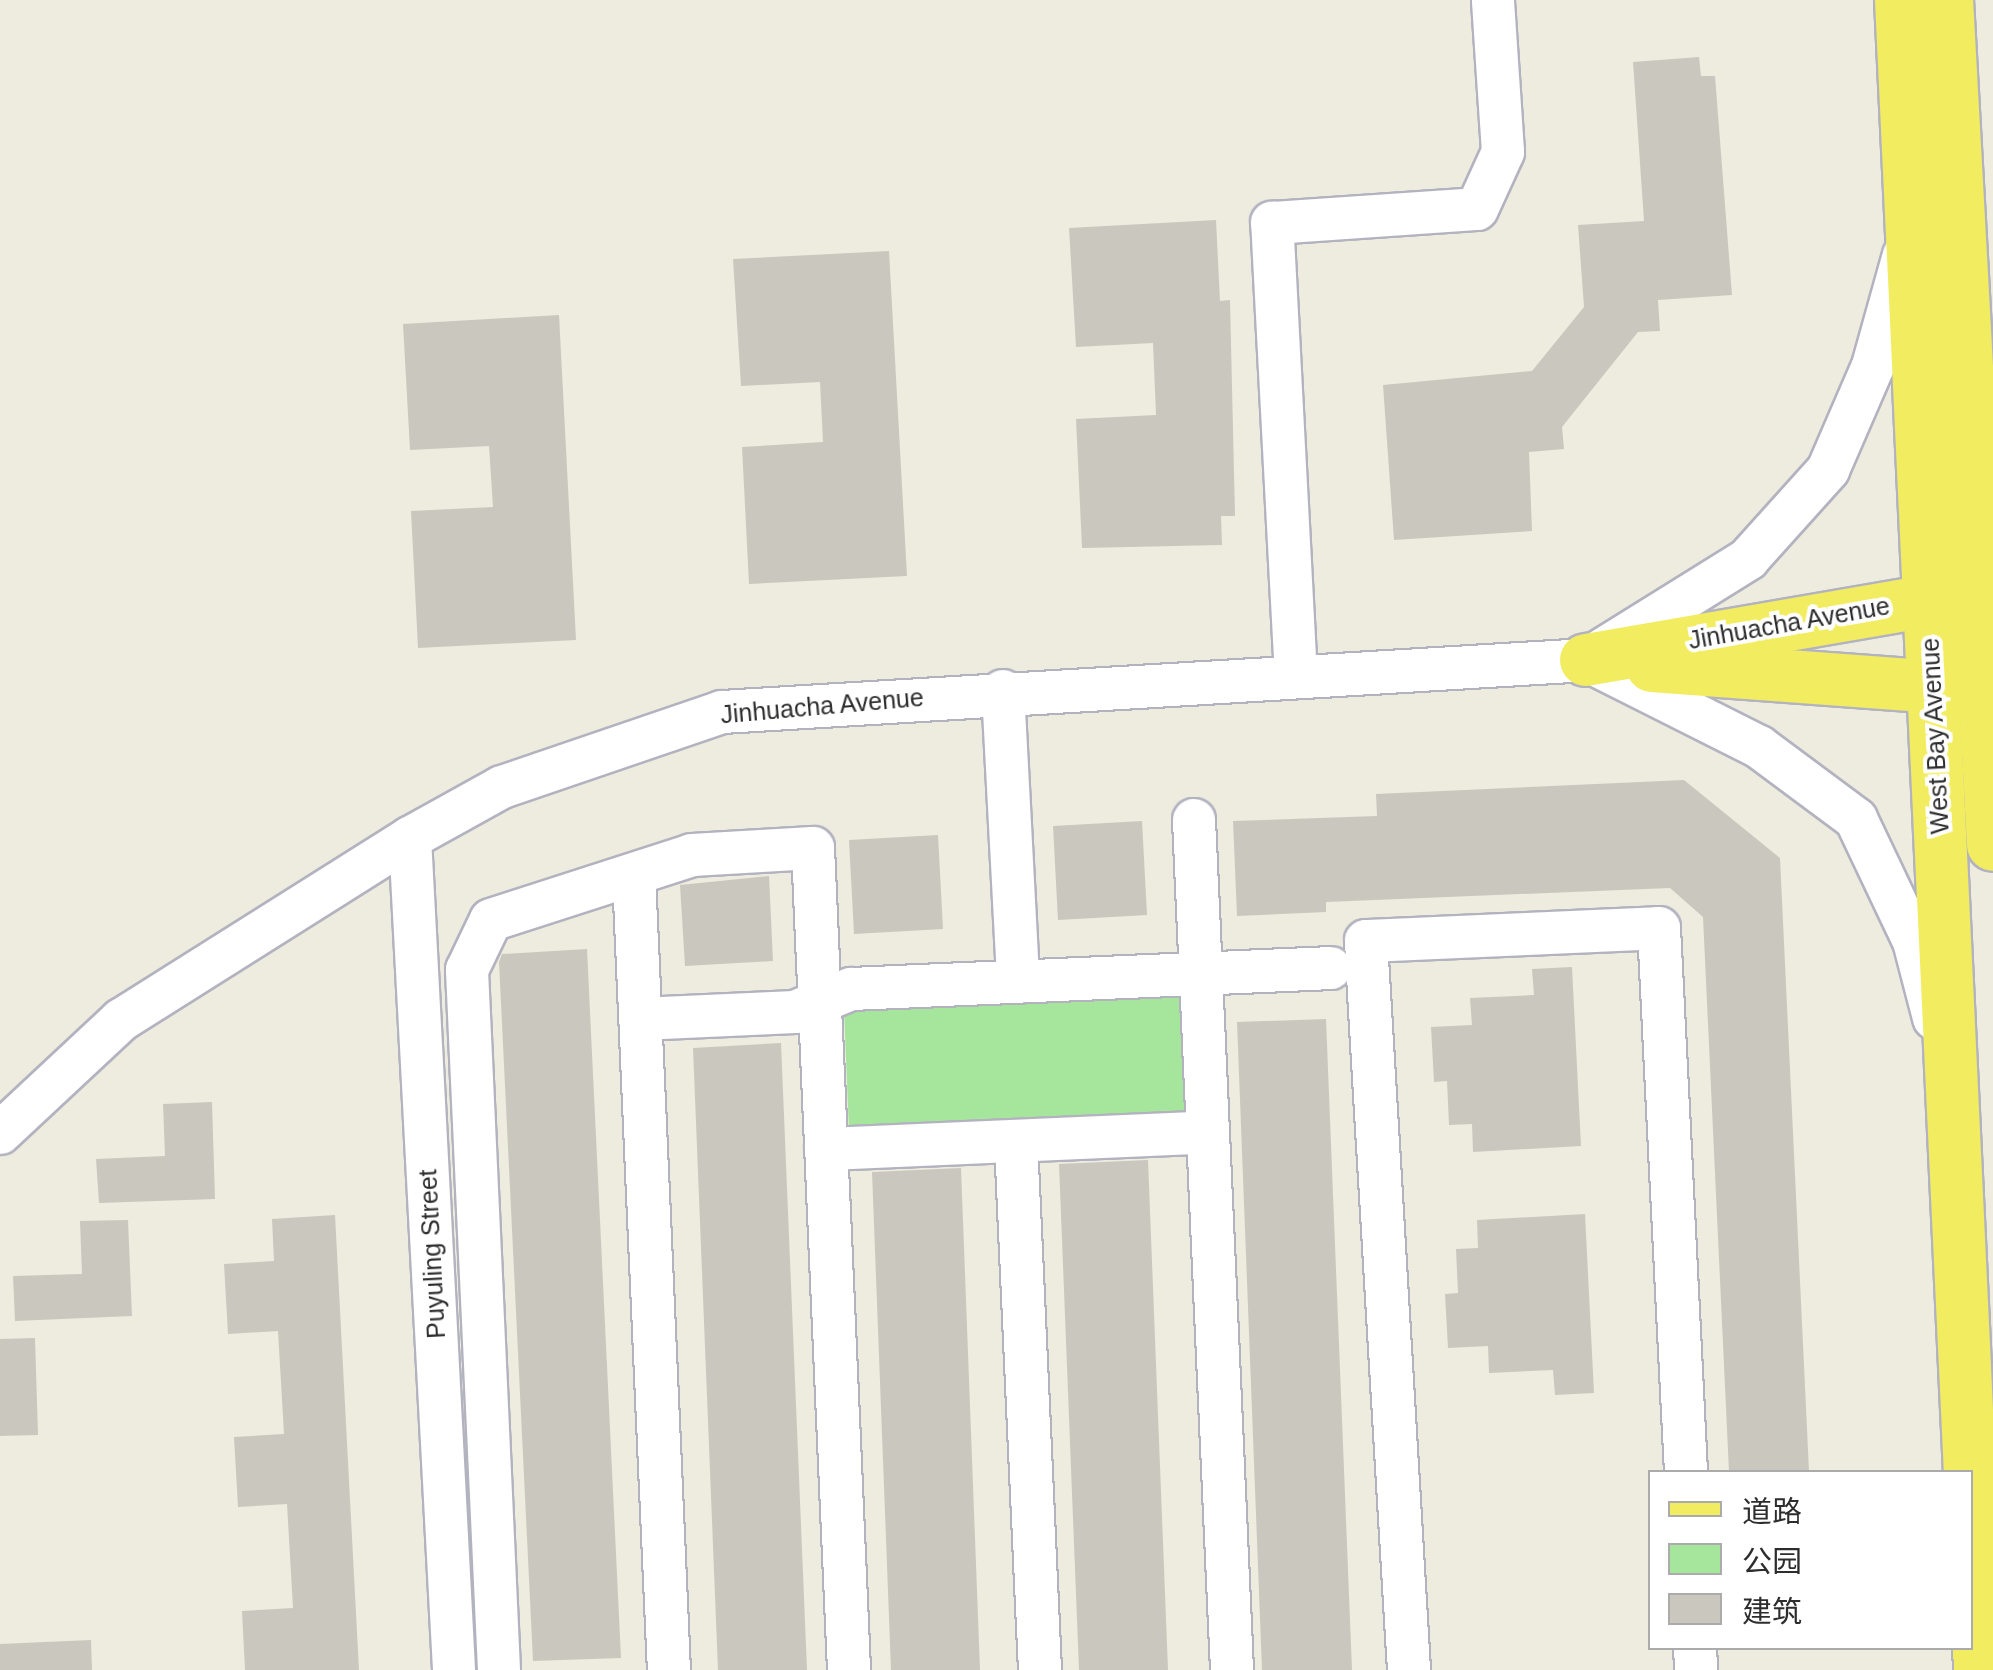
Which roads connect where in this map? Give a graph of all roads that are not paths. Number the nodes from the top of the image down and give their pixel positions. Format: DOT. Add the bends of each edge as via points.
graph roads {
  1 [pos="1493,0"];
  2 [pos="1901,0"];
  3 [pos="1947,0"];
  4 [pos="1936,227"];
  5 [pos="1993,310"];
  6 [pos="1967,595"];
  7 [pos="1586,660"];
  8 [pos="1296,677"];
  9 [pos="1970,689"];
  10 [pos="1003,691"];
  11 [pos="1194,820"];
  12 [pos="410,838"];
  13 [pos="1993,845"];
  14 [pos="634,876"];
  15 [pos="1331,968"];
  16 [pos="1201,974"];
  17 [pos="1018,982"];
  18 [pos="820,1003"];
  19 [pos="640,1019"];
  20 [pos="1952,1090"];
  21 [pos="1208,1132"];
  22 [pos="0,1133"];
  23 [pos="1016,1142"];
  24 [pos="826,1150"];
  25 [pos="1686,1470"];
  26 [pos="1970,1470"];
  27 [pos="1973,1534"];
  28 [pos="454,1670"];
  29 [pos="499,1670"];
  30 [pos="669,1670"];
  31 [pos="850,1670"];
  32 [pos="1040,1670"];
  33 [pos="1232,1670"];
  34 [pos="1410,1670"];
  35 [pos="1980,1670"];
  1 -- 8 [label="street" via="1503,152 1477,209 1272,223"];
  2 -- 4 [label="main road, West Bay Avenue"];
  3 -- 4 [label="main road, West Bay Avenue"];
  4 -- 5 [label="street"];
  4 -- 6 [label="main road, West Bay Avenue"];
  4 -- 7 [label="street" via="1828,470 1748,559"];
  6 -- 7 [label="main road, Jinhuacha Avenue"];
  6 -- 9 [label="main road, West Bay Avenue"];
  7 -- 8 [label="street, Jinhuacha Avenue"];
  7 -- 9 [label="main road, Jinhuacha Avenue"];
  7 -- 20 [label="street" via="1759,748 1856,819 1914,941"];
  8 -- 10 [label="street, Jinhuacha Avenue"];
  9 -- 13 [label="main road, West Bay Avenue"];
  9 -- 20 [label="main road, West Bay Avenue"];
  10 -- 12 [label="street, Jinhuacha Avenue" via="722,712 502,787"];
  10 -- 17 [label="street"];
  11 -- 16 [label="street"];
  12 -- 22 [label="street, Jinhuacha Avenue" via="121,1020"];
  12 -- 28 [label="street, Puyuling Street"];
  14 -- 18 [label="street" via="692,854 813,848"];
  14 -- 19 [label="street"];
  14 -- 29 [label="street" via="490,920 467,970"];
  15 -- 16 [label="street"];
  16 -- 17 [label="street"];
  16 -- 21 [label="street"];
  17 -- 18 [label="street" via="851,989"];
  18 -- 19 [label="street" via="794,1012"];
  18 -- 24 [label="street"];
  19 -- 30 [label="street"];
  20 -- 26 [label="main road, West Bay Avenue"];
  21 -- 23 [label="street"];
  21 -- 33 [label="street"];
  23 -- 24 [label="street"];
  23 -- 32 [label="street"];
  24 -- 31 [label="street"];
  25 -- 34 [label="street" via="1659,928 1366,941"];
  27 -- 35 [label="main road, West Bay Avenue"];
}
